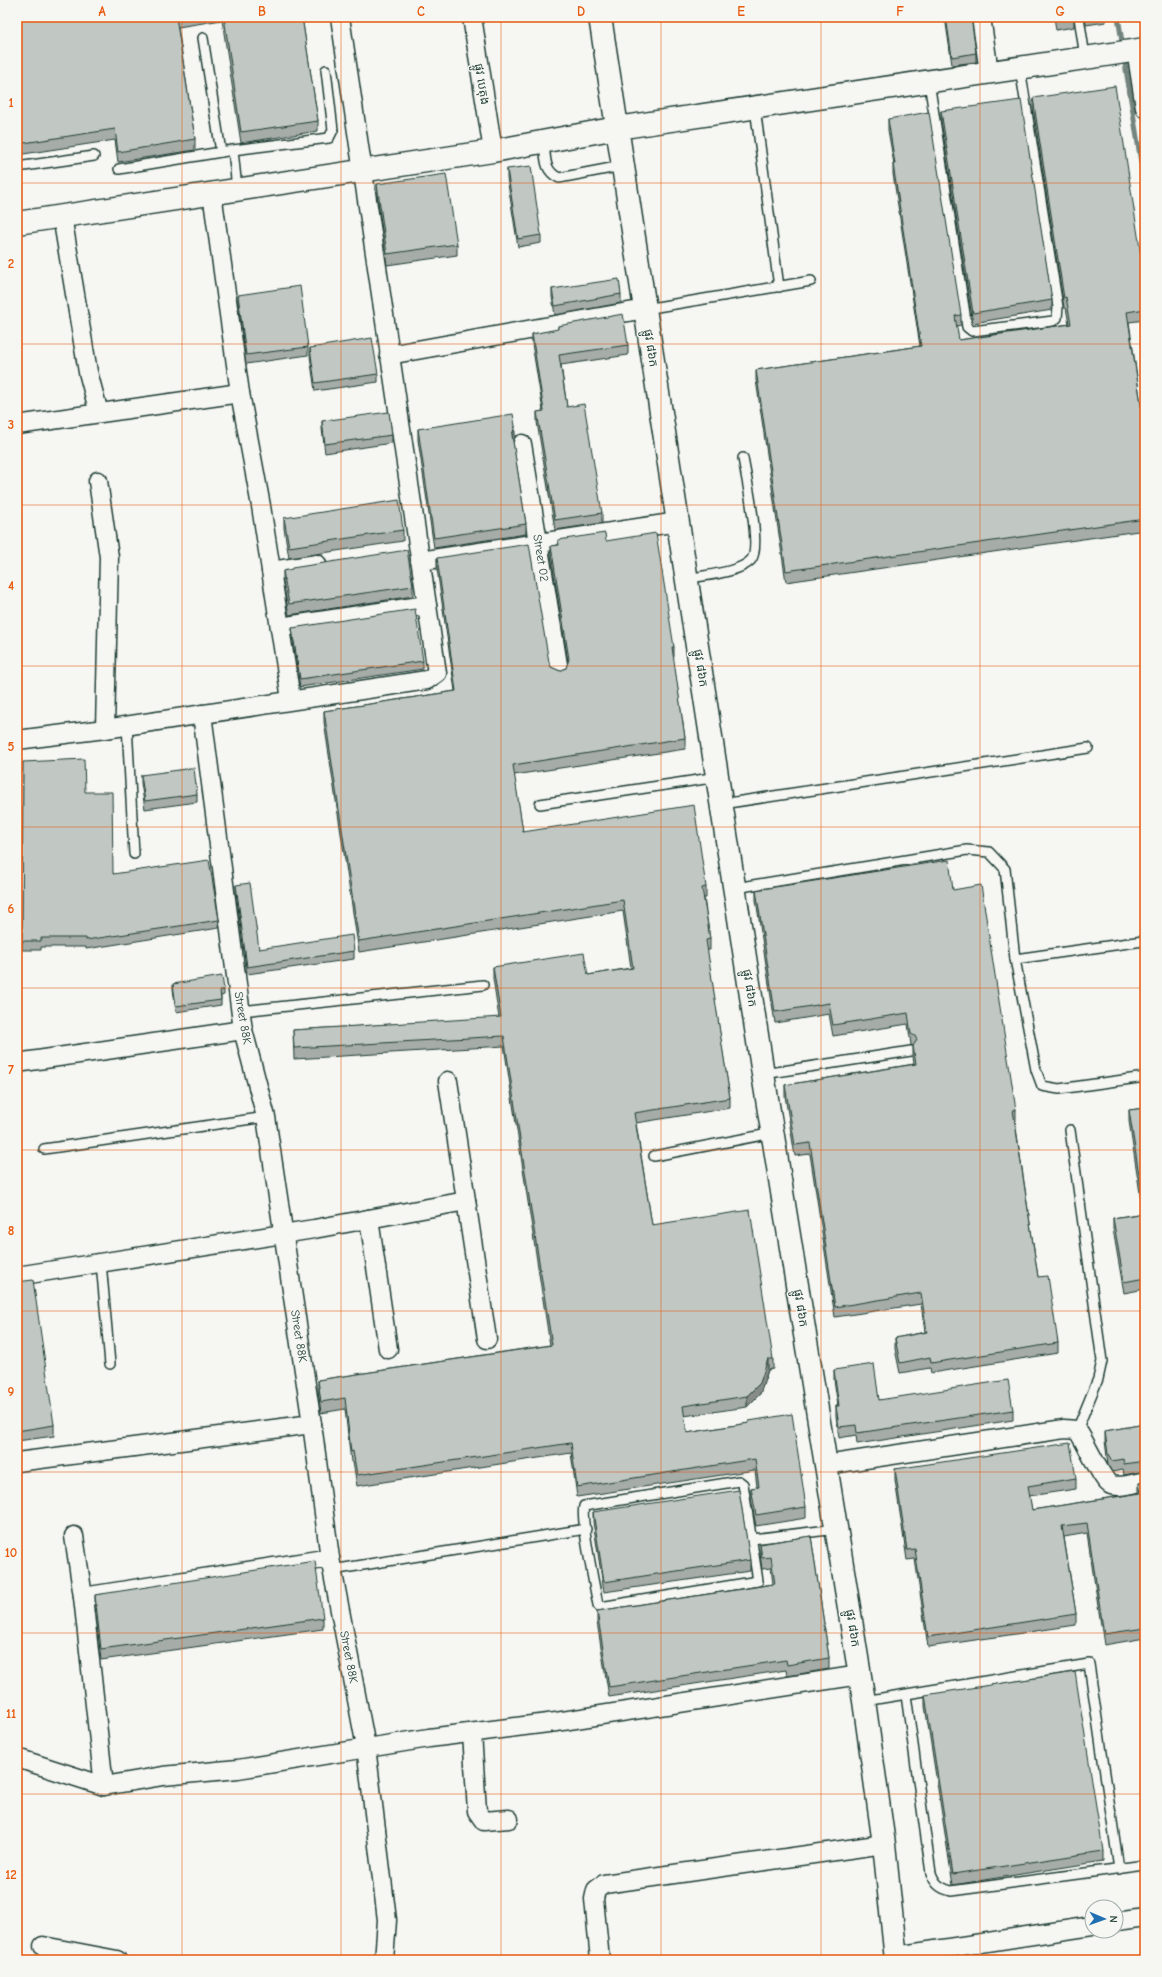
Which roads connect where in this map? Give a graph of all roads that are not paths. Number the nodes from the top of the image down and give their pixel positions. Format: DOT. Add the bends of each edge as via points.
graph roads {
  1 [pos="340,17"];
  2 [pos="472,17"];
  3 [pos="600,17"];
  4 [pos="981,17"];
  5 [pos="1079,17"];
  6 [pos="203,38"];
  7 [pos="1132,50"];
  8 [pos="1085,57"];
  9 [pos="1020,68"];
  10 [pos="326,70"];
  11 [pos="989,72"];
  12 [pos="929,82"];
  13 [pos="755,108"];
  14 [pos="1145,108"];
  15 [pos="617,128"];
  16 [pos="544,142"];
  17 [pos="233,150"];
  18 [pos="493,151"];
  19 [pos="221,152"];
  20 [pos="94,156"];
  21 [pos="622,166"];
  22 [pos="17,167"];
  23 [pos="120,169"];
  24 [pos="362,171"];
  25 [pos="237,189"];
  26 [pos="212,193"];
  27 [pos="62,216"];
  28 [pos="17,223"];
  29 [pos="811,282"];
  30 [pos="779,287"];
  31 [pos="645,309"];
  32 [pos="389,355"];
  33 [pos="240,393"];
  34 [pos="99,413"];
  35 [pos="17,425"];
  36 [pos="522,444"];
  37 [pos="743,458"];
  38 [pos="98,481"];
  39 [pos="678,522"];
  40 [pos="538,542"];
  41 [pos="414,554"];
  42 [pos="333,562"];
  43 [pos="271,571"];
  44 [pos="687,579"];
  45 [pos="427,605"];
  46 [pos="280,627"];
  47 [pos="559,671"];
  48 [pos="291,699"];
  49 [pos="202,714"];
  50 [pos="127,726"];
  51 [pos="106,729"];
  52 [pos="17,740"];
  53 [pos="1088,748"];
  54 [pos="718,777"];
  55 [pos="540,804"];
  56 [pos="722,804"];
  57 [pos="134,854"];
  58 [pos="735,888"];
  59 [pos="1143,941"];
  60 [pos="1015,959"];
  61 [pos="483,985"];
  62 [pos="241,1011"];
  63 [pos="243,1030"];
  64 [pos="911,1051"];
  65 [pos="17,1063"];
  66 [pos="763,1074"];
  67 [pos="1145,1077"];
  68 [pos="448,1081"];
  69 [pos="266,1117"];
  70 [pos="1070,1130"];
  71 [pos="773,1133"];
  72 [pos="44,1149"];
  73 [pos="654,1156"];
  74 [pos="466,1201"];
  75 [pos="369,1219"];
  76 [pos="283,1233"];
  77 [pos="101,1262"];
  78 [pos="17,1276"];
  79 [pos="487,1339"];
  80 [pos="388,1349"];
  81 [pos="110,1364"];
  82 [pos="312,1424"];
  83 [pos="1077,1430"];
  84 [pos="17,1462"];
  85 [pos="826,1466"];
  86 [pos="1145,1481"];
  87 [pos="586,1529"];
  88 [pos="836,1529"];
  89 [pos="74,1536"];
  90 [pos="752,1539"];
  91 [pos="331,1564"];
  92 [pos="83,1597"];
  93 [pos="860,1675"];
  94 [pos="906,1695"];
  95 [pos="864,1701"];
  96 [pos="472,1733"];
  97 [pos="366,1747"];
  98 [pos="17,1758"];
  99 [pos="104,1786"];
  100 [pos="509,1819"];
  101 [pos="884,1844"];
  102 [pos="1145,1865"];
  103 [pos="1119,1869"];
  104 [pos="1145,1918"];
  105 [pos="1124,1921"];
  106 [pos="1084,1927"];
  107 [pos="43,1946"];
  108 [pos="896,1958"];
  109 [pos="117,1960"];
  110 [pos="384,1960"];
  111 [pos="600,1960"];
  1 -- 24 [label="street"];
  2 -- 18 [label="street, ផ្លូវ បេតុង"];
  3 -- 15 [label="street, ផ្លូវ ៨៦ក"];
  4 -- 11 [label="street"];
  5 -- 8 [label="lane"];
  6 -- 19 [label="lane"];
  7 -- 8 [label="street"];
  7 -- 14 [label="street"];
  8 -- 9 [label="street"];
  9 -- 11 [label="street"];
  9 -- 12 [label="lane" via="1058,307 1057,318 1053,321 972,331 967,327"];
  10 -- 17 [label="lane" via="333,130 329,138"];
  11 -- 12 [label="street"];
  12 -- 13 [label="street"];
  13 -- 15 [label="street"];
  13 -- 30 [label="lane"];
  15 -- 16 [label="street"];
  15 -- 21 [label="street, ផ្លូវ ៨៦ក"];
  16 -- 18 [label="street"];
  16 -- 21 [label="lane" via="547,168 550,174 559,178"];
  17 -- 19 [label="lane"];
  17 -- 25 [label="lane"];
  18 -- 24 [label="street"];
  19 -- 23 [label="lane"];
  20 -- 22 [label="lane"];
  21 -- 31 [label="street, ផ្លូវ ៨៦ក"];
  24 -- 25 [label="street"];
  24 -- 32 [label="street"];
  25 -- 26 [label="street"];
  26 -- 27 [label="street"];
  26 -- 33 [label="street"];
  27 -- 28 [label="street"];
  27 -- 34 [label="street" via="88,372"];
  29 -- 30 [label="lane"];
  30 -- 31 [label="lane"];
  31 -- 32 [label="street"];
  31 -- 39 [label="street, ផ្លូវ ៨៦ក"];
  32 -- 41 [label="street"];
  33 -- 34 [label="street"];
  33 -- 43 [label="street"];
  34 -- 35 [label="street"];
  36 -- 40 [label="street, Street 02"];
  37 -- 44 [label="lane" via="755,533 755,552 751,560 733,570"];
  38 -- 51 [label="street" via="109,557"];
  39 -- 40 [label="street"];
  39 -- 44 [label="street, ផ្លូវ ៨៦ក"];
  40 -- 41 [label="street"];
  40 -- 47 [label="street, Street 02"];
  41 -- 45 [label="street"];
  42 -- 43 [label="street"];
  43 -- 46 [label="street"];
  44 -- 54 [label="street, ផ្លូវ ៨៦ក"];
  45 -- 46 [label="street"];
  45 -- 48 [label="street" via="437,673 427,680"];
  46 -- 48 [label="street"];
  48 -- 49 [label="street"];
  49 -- 50 [label="street"];
  49 -- 62 [label="street, Street 88K"];
  50 -- 51 [label="street"];
  50 -- 57 [label="lane"];
  51 -- 52 [label="street"];
  53 -- 56 [label="lane"];
  54 -- 55 [label="lane"];
  54 -- 56 [label="street, ផ្លូវ ៨៦ក"];
  56 -- 58 [label="street, ផ្លូវ ៨៦ក"];
  58 -- 60 [label="lane" via="968,850 989,852 1005,869"];
  58 -- 66 [label="street, ផ្លូវ ៨៦ក"];
  59 -- 60 [label="lane"];
  60 -- 67 [label="lane" via="1036,1070 1042,1086 1060,1089"];
  61 -- 62 [label="lane"];
  62 -- 63 [label="street, Street 88K"];
  63 -- 65 [label="street"];
  63 -- 69 [label="street, Street 88K"];
  64 -- 66 [label="lane"];
  66 -- 71 [label="street, ផ្លូវ ៨៦ក"];
  68 -- 74 [label="street"];
  69 -- 72 [label="lane"];
  69 -- 76 [label="street, Street 88K"];
  70 -- 83 [label="lane" via="1102,1361 1098,1379"];
  71 -- 73 [label="lane"];
  71 -- 85 [label="street, ផ្លូវ ៨៦ក"];
  74 -- 75 [label="street"];
  74 -- 79 [label="street"];
  75 -- 76 [label="street"];
  75 -- 80 [label="street"];
  76 -- 77 [label="street"];
  76 -- 82 [label="street, Street 88K"];
  77 -- 78 [label="street"];
  77 -- 81 [label="lane"];
  82 -- 84 [label="street"];
  82 -- 91 [label="street, Street 88K"];
  83 -- 85 [label="street" via="1064,1429"];
  83 -- 86 [label="street" via="1108,1485"];
  85 -- 88 [label="street, ផ្លូវ ៨៦ក"];
  87 -- 90 [label="lane" via="584,1506 739,1481 743,1484"];
  87 -- 90 [label="lane" via="600,1607 756,1583 758,1579"];
  87 -- 91 [label="lane"];
  88 -- 90 [label="lane"];
  88 -- 93 [label="street, ផ្លូវ ៨៦ក"];
  89 -- 92 [label="street"];
  91 -- 92 [label="street"];
  91 -- 97 [label="street, Street 88K"];
  92 -- 99 [label="street"];
  93 -- 95 [label="street, ផ្លូវ ៨៦ក"];
  93 -- 96 [label="street"];
  94 -- 95 [label="lane"];
  94 -- 103 [label="lane" via="931,1873 934,1882 941,1888 951,1892"];
  94 -- 103 [label="lane" via="1089,1664"];
  95 -- 101 [label="street, ផ្លូវ ៨៦ក"];
  96 -- 97 [label="street"];
  96 -- 100 [label="street" via="477,1811 484,1821"];
  97 -- 99 [label="street" via="238,1769 163,1776"];
  97 -- 110 [label="street, Street 88K" via="387,1920"];
  98 -- 99 [label="street"];
  101 -- 108 [label="street, ផ្លូវ ៨៦ក"];
  101 -- 111 [label="street" via="604,1884 596,1890 594,1899"];
  102 -- 103 [label="lane"];
  104 -- 105 [label="street"];
  106 -- 108 [label="street"];
  107 -- 109 [label="street"];
}
